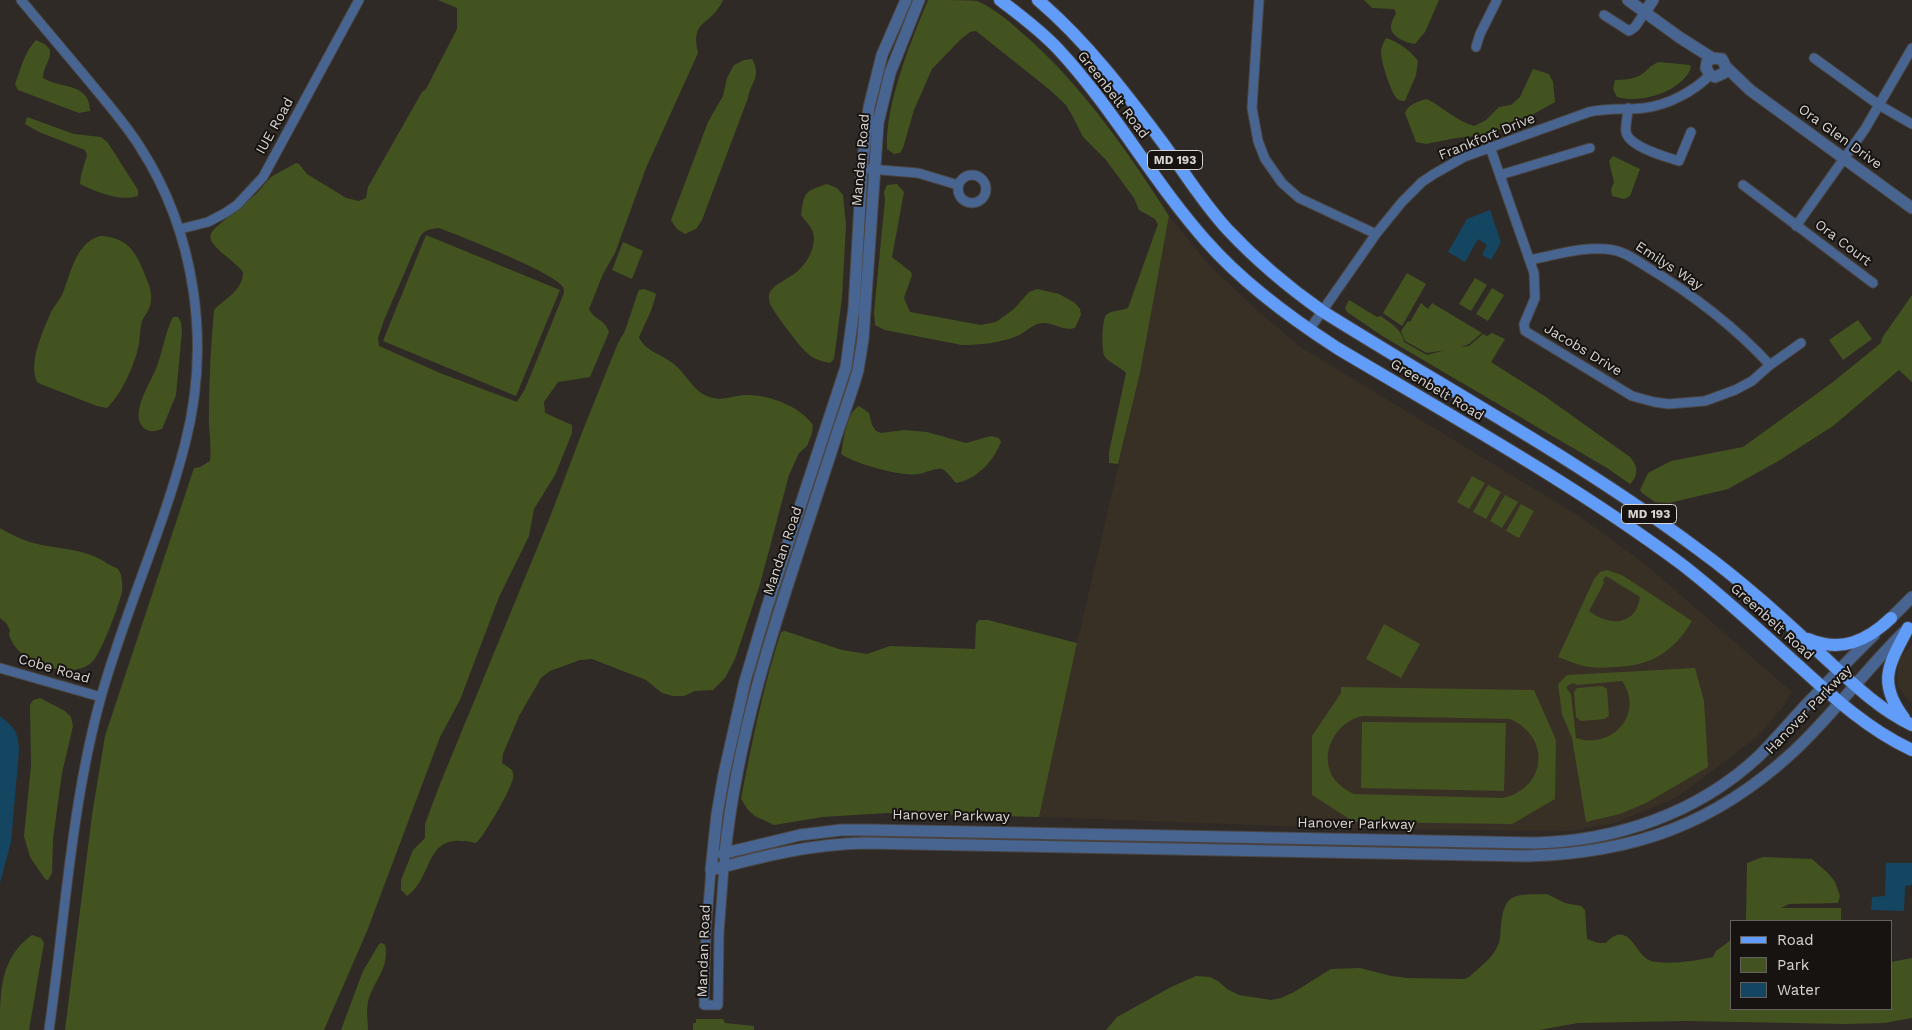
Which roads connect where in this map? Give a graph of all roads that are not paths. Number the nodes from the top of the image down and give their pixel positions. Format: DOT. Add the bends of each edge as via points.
graph roads {
  1 [pos="21,0"];
  2 [pos="359,0"];
  3 [pos="906,0"];
  4 [pos="919,0"];
  5 [pos="1000,0"];
  6 [pos="1038,0"];
  7 [pos="1259,0"];
  8 [pos="1497,0"];
  9 [pos="1628,0"];
  10 [pos="1654,0"];
  11 [pos="1645,12"];
  12 [pos="1604,15"];
  13 [pos="1476,47"];
  14 [pos="1912,48"];
  15 [pos="1814,58"];
  16 [pos="1715,68"];
  17 [pos="1879,105"];
  18 [pos="1628,108"];
  19 [pos="1912,124"];
  20 [pos="1691,132"];
  21 [pos="1490,147"];
  22 [pos="1590,148"];
  23 [pos="1844,160"];
  24 [pos="862,168"];
  25 [pos="874,169"];
  26 [pos="1500,175"];
  27 [pos="958,185"];
  28 [pos="1743,186"];
  29 [pos="1912,208"];
  30 [pos="1796,226"];
  31 [pos="180,229"];
  32 [pos="1376,234"];
  33 [pos="1530,260"];
  34 [pos="1873,283"];
  35 [pos="1322,311"];
  36 [pos="1309,330"];
  37 [pos="1801,343"];
  38 [pos="1770,365"];
  39 [pos="1912,597"];
  40 [pos="1891,618"];
  41 [pos="1910,626"];
  42 [pos="1802,637"];
  43 [pos="0,668"];
  44 [pos="1840,671"];
  45 [pos="1854,684"];
  46 [pos="1823,688"];
  47 [pos="101,697"];
  48 [pos="1839,702"];
  49 [pos="1910,724"];
  50 [pos="1912,750"];
  51 [pos="725,853"];
  52 [pos="712,856"];
  53 [pos="723,867"];
  54 [pos="711,870"];
  55 [pos="48,1030"];
  1 -- 31 [label="street" via="139,145"];
  2 -- 31 [label="street, IUE Road" via="262,177 224,213 208,222"];
  3 -- 24 [label="street, Mandan Road" via="882,55 874,85"];
  4 -- 25 [label="street, Mandan Road" via="890,73 880,116"];
  5 -- 36 [label="main road, Greenbelt Road / MD 193" via="1058,49 1180,210 1231,267"];
  6 -- 35 [label="main road, Greenbelt Road / MD 193" via="1066,25 1110,76 1226,228 1275,275"];
  7 -- 32 [label="street" via="1252,108 1265,159 1282,183 1299,198"];
  8 -- 13 [label="street"];
  9 -- 11 [label="street, Ora Glen Drive"];
  10 -- 11 [label="street"];
  11 -- 12 [label="street" via="1629,31"];
  11 -- 16 [label="street, Ora Glen Drive"];
  14 -- 17 [label="street, Ora Court"];
  15 -- 17 [label="street"];
  16 -- 18 [label="street, Frankfort Drive" via="1702,83 1667,102"];
  16 -- 23 [label="street, Ora Glen Drive"];
  17 -- 19 [label="street"];
  17 -- 23 [label="street, Ora Court"];
  18 -- 20 [label="street" via="1628,135 1631,141 1648,150 1679,161"];
  18 -- 21 [label="street, Frankfort Drive" via="1589,112"];
  21 -- 26 [label="street, Jacobs Drive"];
  21 -- 32 [label="street, Frankfort Drive" via="1451,164 1422,182"];
  22 -- 26 [label="street"];
  23 -- 29 [label="street, Ora Glen Drive"];
  23 -- 30 [label="street, Ora Court"];
  24 -- 25 [label="street"];
  24 -- 52 [label="street, Mandan Road" via="854,308 846,367 745,681 724,774"];
  25 -- 27 [label="street" via="918,172"];
  25 -- 51 [label="street, Mandan Road" via="863,339 858,370 760,670 736,776"];
  26 -- 33 [label="street, Jacobs Drive"];
  28 -- 30 [label="street, Ora Court"];
  30 -- 34 [label="street, Ora Court"];
  31 -- 47 [label="street" via="197,320 198,364 190,424 180,463"];
  32 -- 35 [label="street, Frankfort Drive"];
  33 -- 38 [label="street, Emilys Way" via="1594,250 1624,253 1699,302 1748,342"];
  33 -- 38 [label="street, Jacobs Drive" via="1535,291 1524,324 1525,331 1632,396 1669,404 1705,401 1736,390"];
  35 -- 36 [label="street, Frankfort Drive"];
  35 -- 42 [label="main road, Greenbelt Road / MD 193" via="1642,508 1725,569"];
  36 -- 46 [label="main road, Greenbelt Road / MD 193" via="1613,516 1711,588"];
  37 -- 38 [label="street, Jacobs Drive"];
  39 -- 40 [label="street, Hanover Parkway"];
  40 -- 42 [label="main road" via="1862,639 1841,646 1819,644"];
  40 -- 44 [label="street, Hanover Parkway"];
  41 -- 45 [label="street, Hanover Parkway"];
  41 -- 49 [label="main road" via="1887,673 1895,706"];
  42 -- 44 [label="main road, Greenbelt Road / MD 193"];
  43 -- 47 [label="street, Cobe Road"];
  44 -- 45 [label="main road, Greenbelt Road / MD 193"];
  44 -- 46 [label="street, Hanover Parkway"];
  45 -- 48 [label="street, Hanover Parkway"];
  45 -- 49 [label="main road, Greenbelt Road / MD 193"];
  46 -- 48 [label="main road, Greenbelt Road / MD 193"];
  46 -- 51 [label="street, Hanover Parkway" via="1759,755 1705,796 1646,824 1588,839 1534,843 841,830 800,835"];
  47 -- 55 [label="street" via="78,806"];
  48 -- 50 [label="main road, Greenbelt Road / MD 193" via="1879,732"];
  48 -- 53 [label="street, Hanover Parkway" via="1794,751 1740,795 1680,827 1608,848 1527,856 858,843 800,848"];
  51 -- 52 [label="street, Hanover Parkway"];
  51 -- 53 [label="street, Mandan Road"];
  52 -- 54 [label="street, Mandan Road"];
  53 -- 54 [label="street, Hanover Parkway"];
  53 -- 54 [label="street, Mandan Road" via="718,1005 704,1005"];
}
